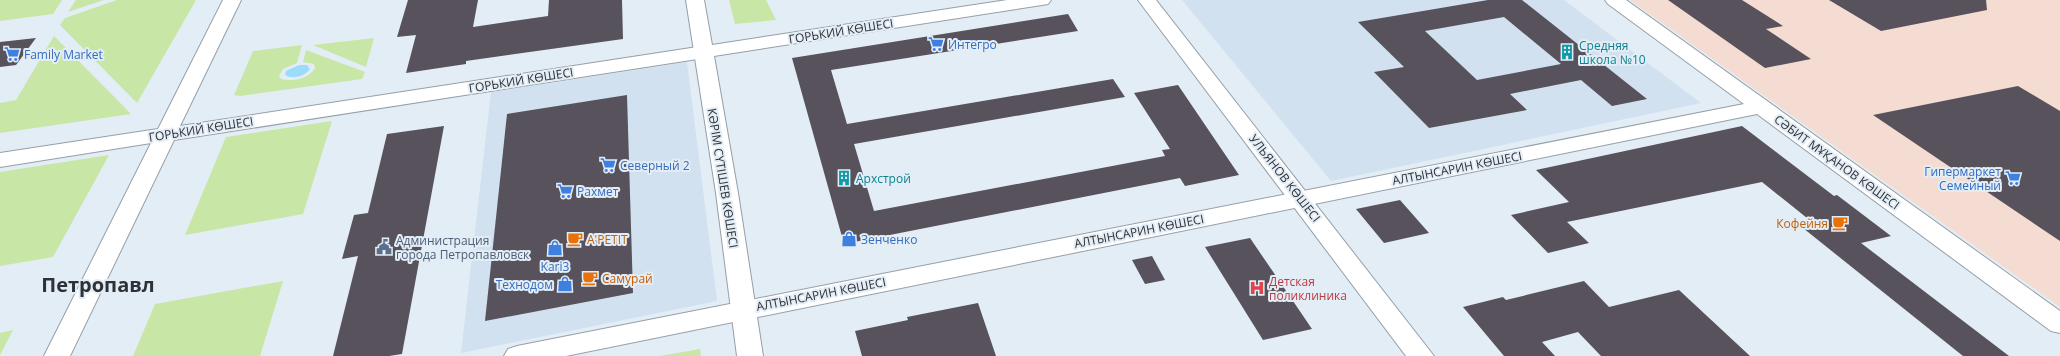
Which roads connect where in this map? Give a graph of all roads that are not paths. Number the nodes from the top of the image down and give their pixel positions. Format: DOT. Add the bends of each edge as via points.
graph roads {
  1 [pos="232,0"];
  2 [pos="695,0"];
  3 [pos="1042,0"];
  4 [pos="1147,0"];
  5 [pos="1614,0"];
  6 [pos="704,52"];
  7 [pos="1761,107"];
  8 [pos="166,134"];
  9 [pos="0,160"];
  10 [pos="1301,199"];
  11 [pos="742,310"];
  12 [pos="2060,324"];
  13 [pos="57,356"];
  14 [pos="517,356"];
  15 [pos="750,356"];
  16 [pos="1421,356"];
  1 -- 8 [label="street"];
  2 -- 6 [label="street, КӘРІМ СҮТІШЕВ КӨШЕСІ"];
  3 -- 6 [label="street, ГОРЬКИЙ КӨШЕСІ"];
  4 -- 10 [label="street, УЛЬЯНОВ КӨШЕСІ"];
  5 -- 7 [label="street, СӘБИТ МҰҚАНОВ КӨШЕСІ"];
  6 -- 8 [label="street, ГОРЬКИЙ КӨШЕСІ"];
  6 -- 11 [label="street, КӘРІМ СҮТІШЕВ КӨШЕСІ" via="727,193"];
  7 -- 10 [label="street, АЛТЫНСАРИН КӨШЕСІ"];
  7 -- 12 [label="street, СӘБИТ МҰҚАНОВ КӨШЕСІ"];
  8 -- 9 [label="street, ГОРЬКИЙ КӨШЕСІ"];
  8 -- 13 [label="street"];
  10 -- 11 [label="street, АЛТЫНСАРИН КӨШЕСІ"];
  10 -- 16 [label="street, УЛЬЯНОВ КӨШЕСІ"];
  11 -- 14 [label="street, АЛТЫНСАРИН КӨШЕСІ"];
  11 -- 15 [label="street, КӘРІМ СҮТІШЕВ КӨШЕСІ"];
}
